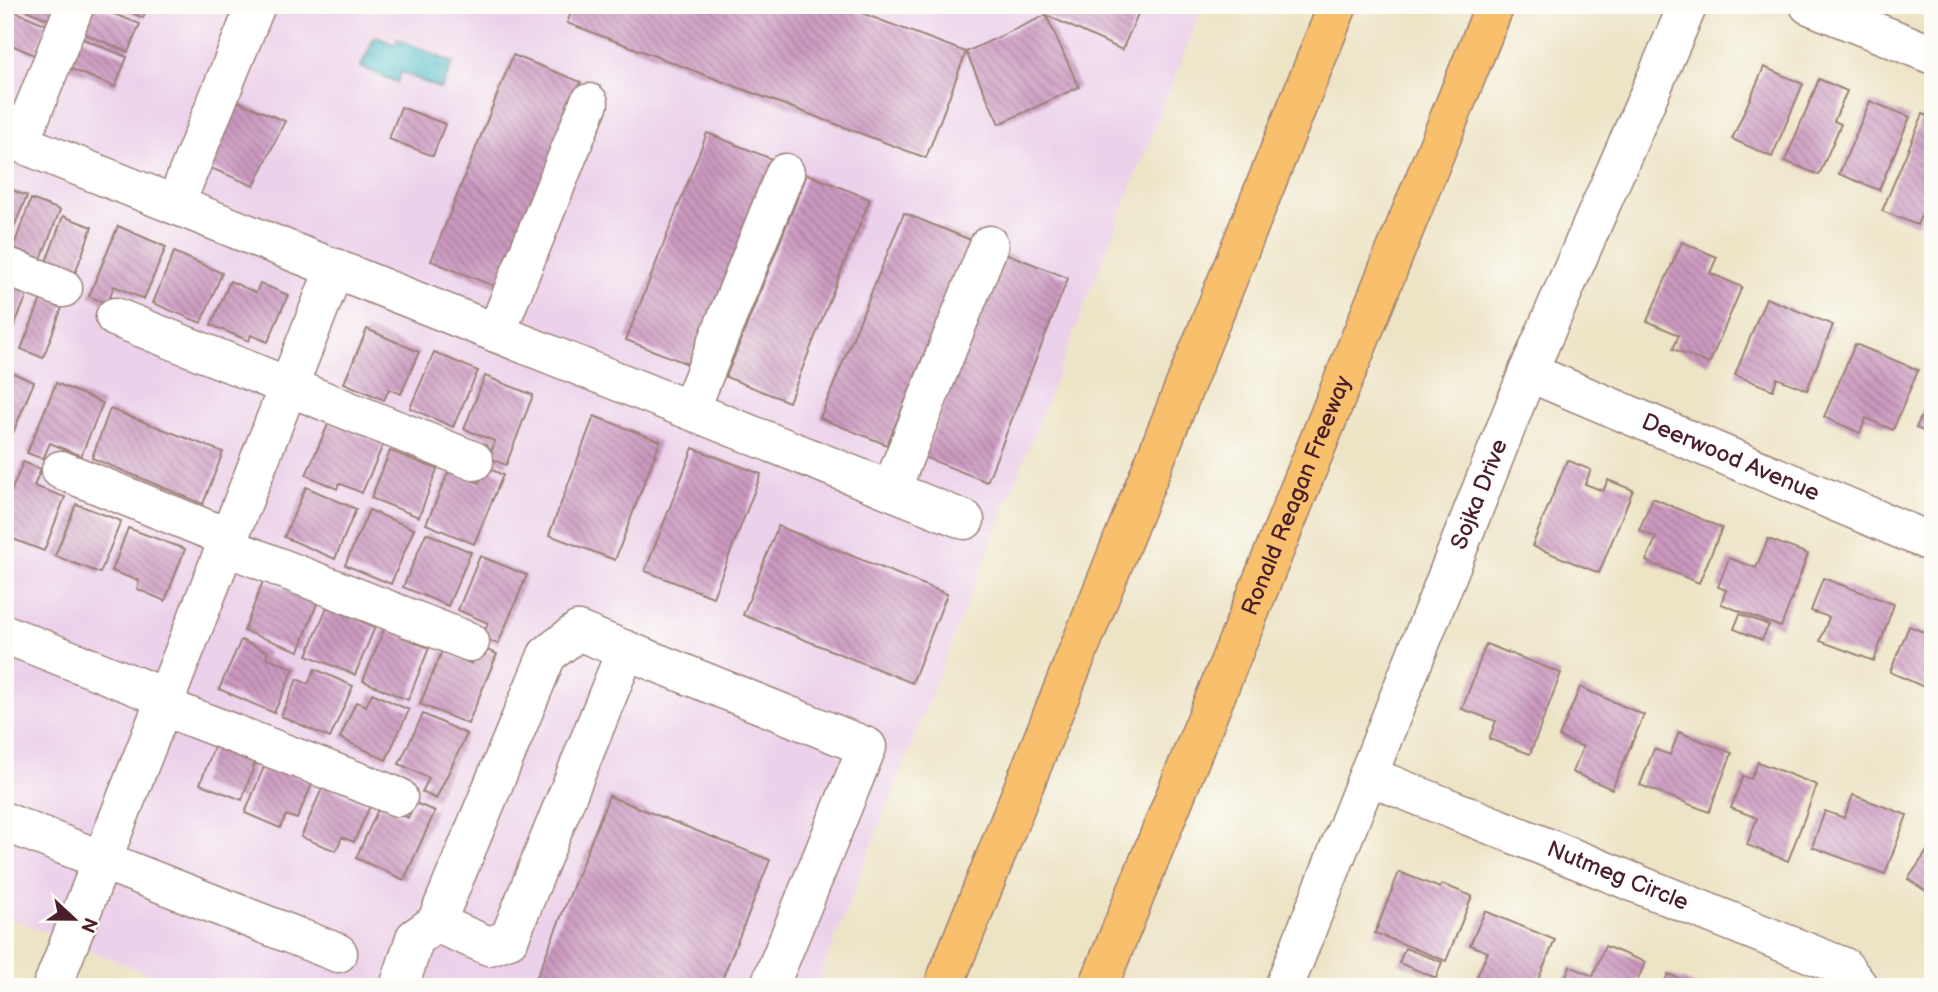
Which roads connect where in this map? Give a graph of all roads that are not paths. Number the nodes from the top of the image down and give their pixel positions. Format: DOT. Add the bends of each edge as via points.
graph roads {
  1 [pos="75,5"];
  2 [pos="256,5"];
  3 [pos="1338,5"];
  4 [pos="1495,5"];
  5 [pos="1504,5"];
  6 [pos="1688,5"];
  7 [pos="1809,5"];
  8 [pos="1933,55"];
  9 [pos="1472,62"];
  10 [pos="589,103"];
  11 [pos="13,140"];
  12 [pos="785,173"];
  13 [pos="175,205"];
  14 [pos="989,245"];
  15 [pos="5,266"];
  16 [pos="335,268"];
  17 [pos="63,288"];
  18 [pos="115,317"];
  19 [pos="496,333"];
  20 [pos="1528,372"];
  21 [pos="289,388"];
  22 [pos="690,410"];
  23 [pos="474,461"];
  24 [pos="61,470"];
  25 [pos="891,490"];
  26 [pos="965,520"];
  27 [pos="227,542"];
  28 [pos="1933,543"];
  29 [pos="5,634"];
  30 [pos="470,642"];
  31 [pos="626,650"];
  32 [pos="164,702"];
  33 [pos="1368,776"];
  34 [pos="398,797"];
  35 [pos="5,822"];
  36 [pos="102,859"];
  37 [pos="436,923"];
  38 [pos="338,953"];
  39 [pos="51,987"];
  40 [pos="399,987"];
  41 [pos="769,987"];
  42 [pos="943,987"];
  43 [pos="1098,987"];
  44 [pos="1284,987"];
  45 [pos="1859,987"];
  1 -- 11 [label="street"];
  2 -- 13 [label="street"];
  3 -- 42 [label="highway"];
  4 -- 9 [label="highway, Ronald Reagan Freeway"];
  5 -- 9 [label="highway"];
  6 -- 20 [label="street, Sojka Drive"];
  7 -- 8 [label="street"];
  9 -- 43 [label="highway, Ronald Reagan Freeway"];
  10 -- 19 [label="street"];
  11 -- 13 [label="street"];
  12 -- 22 [label="street"];
  13 -- 16 [label="street"];
  14 -- 25 [label="street"];
  15 -- 17 [label="street"];
  16 -- 19 [label="street"];
  16 -- 21 [label="street"];
  18 -- 21 [label="street"];
  19 -- 22 [label="street"];
  20 -- 28 [label="street, Deerwood Avenue"];
  20 -- 33 [label="street, Sojka Drive"];
  21 -- 23 [label="street"];
  21 -- 27 [label="street"];
  22 -- 25 [label="street"];
  24 -- 27 [label="street"];
  25 -- 26 [label="street"];
  27 -- 30 [label="street"];
  27 -- 32 [label="street"];
  29 -- 32 [label="street"];
  31 -- 37 [label="street" via="578,631 547,654"];
  31 -- 37 [label="street" via="509,939 489,946"];
  31 -- 41 [label="street" via="867,747"];
  32 -- 34 [label="street"];
  32 -- 36 [label="street"];
  33 -- 44 [label="street, Sojka Drive"];
  33 -- 45 [label="street, Nutmeg Circle" via="1844,967"];
  35 -- 36 [label="street"];
  36 -- 38 [label="street"];
  36 -- 39 [label="street"];
  37 -- 40 [label="street" via="415,938"];
}
